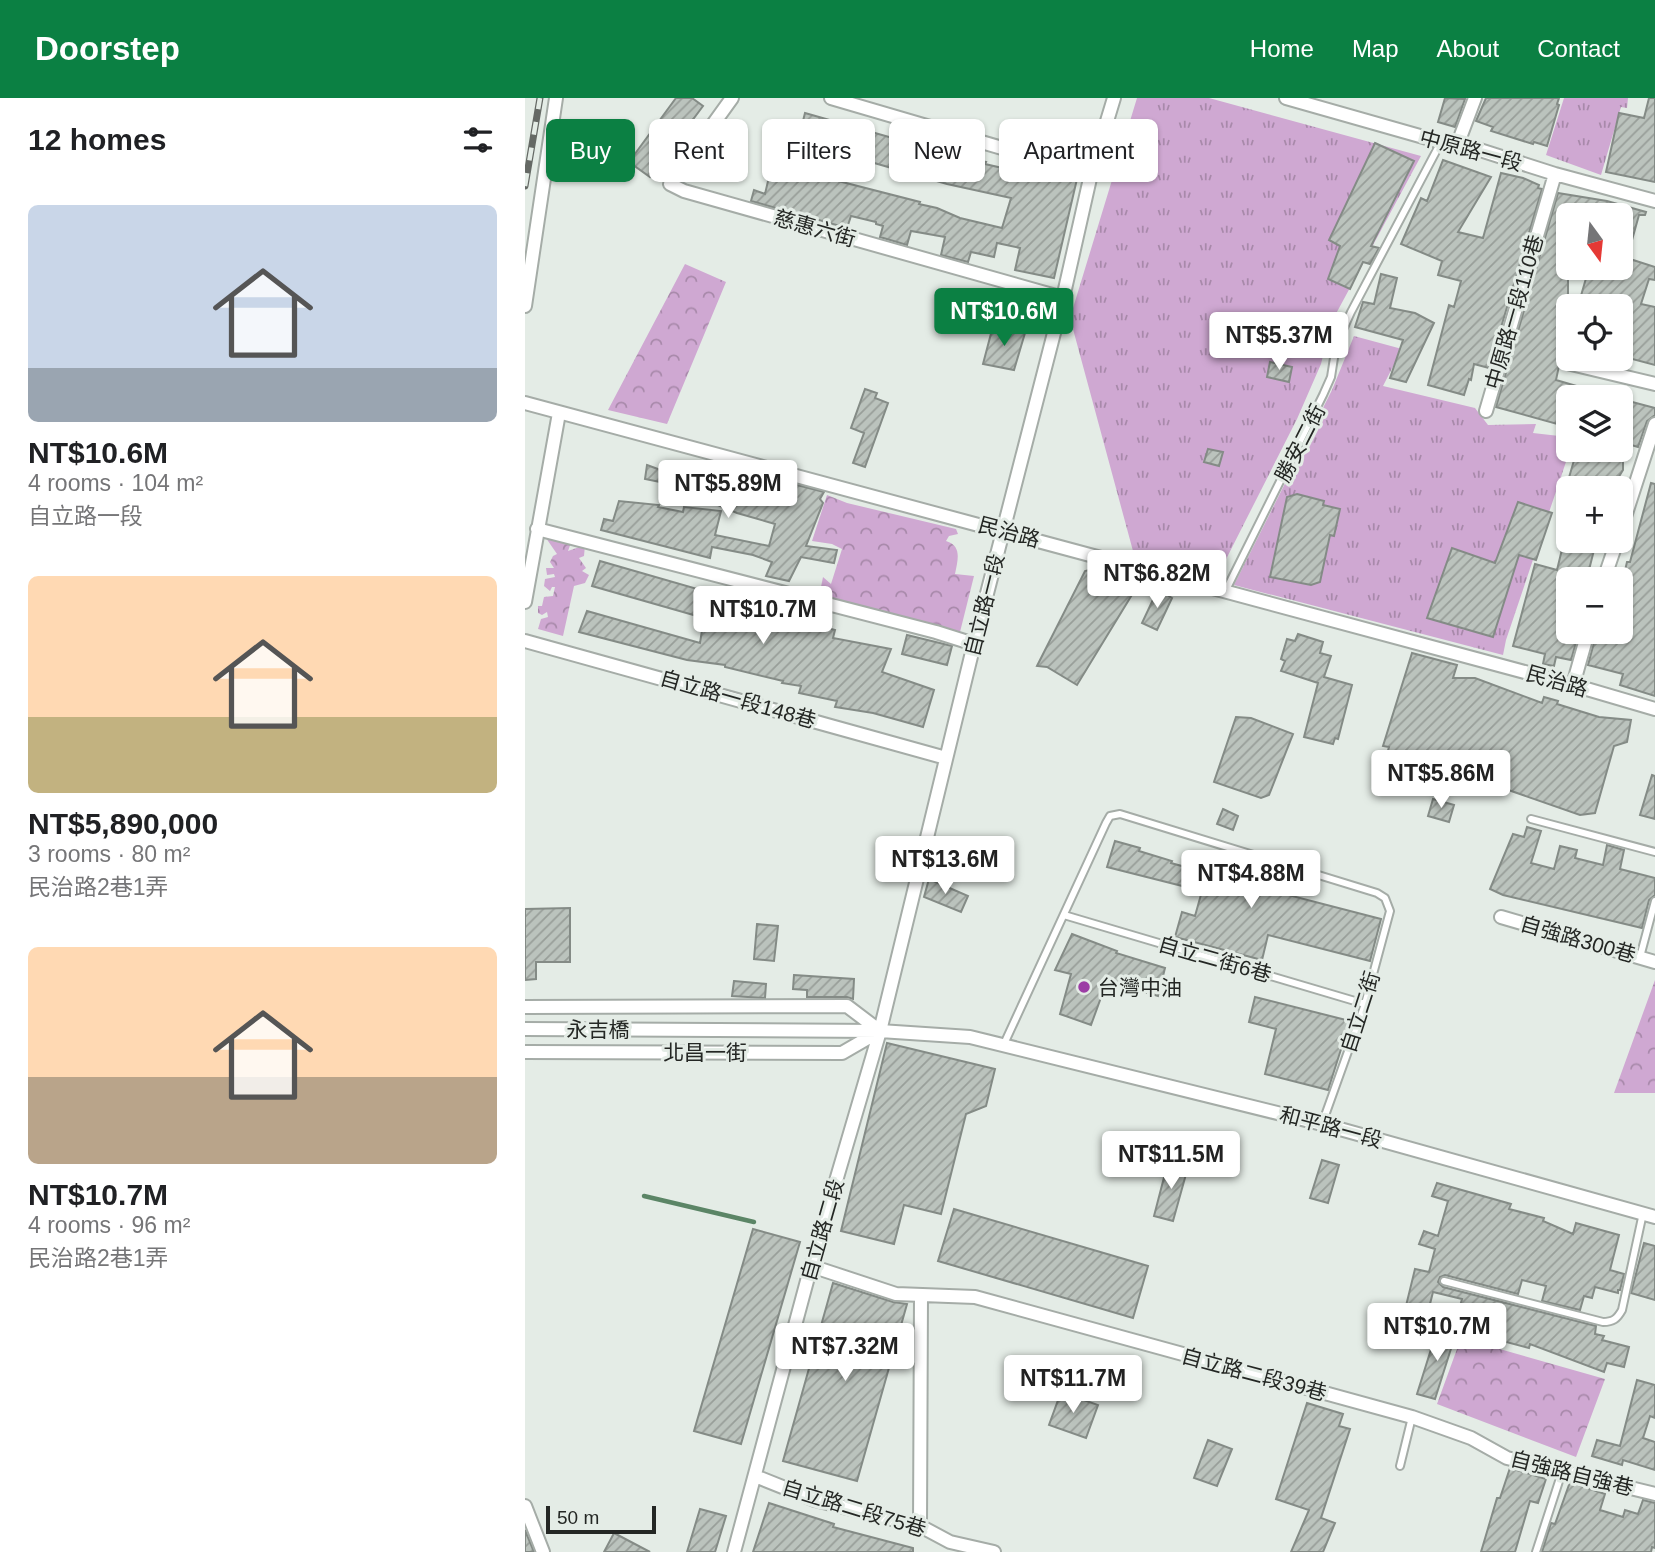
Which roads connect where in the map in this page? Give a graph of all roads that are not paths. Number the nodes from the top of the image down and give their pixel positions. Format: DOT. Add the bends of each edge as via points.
graph roads {
  1 [pos="556,98"];
  2 [pos="731,98"];
  3 [pos="831,98"];
  4 [pos="1114,98"];
  5 [pos="1286,98"];
  6 [pos="1475,98"];
  7 [pos="1108,119"];
  8 [pos="1441,142"];
  9 [pos="1458,143"];
  10 [pos="999,147"];
  11 [pos="1555,174"];
  12 [pos="1089,182"];
  13 [pos="1655,201"];
  14 [pos="1063,298"];
  15 [pos="525,306"];
  16 [pos="1600,371"];
  17 [pos="1655,384"];
  18 [pos="525,403"];
  19 [pos="1486,411"];
  20 [pos="559,413"];
  21 [pos="1655,424"];
  22 [pos="1633,492"];
  23 [pos="537,529"];
  24 [pos="1003,530"];
  25 [pos="1225,591"];
  26 [pos="525,602"];
  27 [pos="527,638"];
  28 [pos="974,644"];
  29 [pos="1585,644"];
  30 [pos="1573,685"];
  31 [pos="1655,709"];
  32 [pos="946,758"];
  33 [pos="1531,819"];
  34 [pos="1655,852"];
  35 [pos="1655,901"];
  36 [pos="1065,915"];
  37 [pos="1501,917"];
  38 [pos="1640,957"];
  39 [pos="1655,962"];
  40 [pos="1365,1004"];
  41 [pos="525,1007"];
  42 [pos="525,1028"];
  43 [pos="880,1031"];
  44 [pos="1004,1044"];
  45 [pos="525,1052"];
  46 [pos="1322,1124"];
  47 [pos="1649,1215"];
  48 [pos="811,1266"];
  49 [pos="1444,1281"];
  50 [pos="921,1294"];
  51 [pos="1412,1417"];
  52 [pos="1400,1466"];
  53 [pos="1562,1472"];
  54 [pos="755,1476"];
  55 [pos="1655,1494"];
  56 [pos="525,1506"];
  57 [pos="920,1526"];
  58 [pos="949,1547"];
  59 [pos="543,1552"];
  60 [pos="734,1552"];
  61 [pos="994,1552"];
  62 [pos="1536,1552"];
  1 -- 15 [label="street"];
  2 -- 14 [label="street, 慈惠六街" via="670,184"];
  3 -- 10 [label="street"];
  4 -- 7 [label="street, 自立路一段"];
  5 -- 8 [label="street, 中原路一段"];
  6 -- 9 [label="street"];
  8 -- 9 [label="street, 中原路一段"];
  8 -- 25 [label="lane, 勝安二街" via="1351,312 1336,345 1323,396"];
  9 -- 11 [label="street, 中原路一段"];
  11 -- 13 [label="street, 中原路一段"];
  11 -- 19 [label="street, 中原路一段110巷"];
  12 -- 14 [label="street, 自立路一段"];
  14 -- 24 [label="street, 自立路一段"];
  16 -- 17 [label="street"];
  18 -- 20 [label="street, 民治路"];
  20 -- 23 [label="street"];
  20 -- 24 [label="street, 民治路"];
  21 -- 22 [label="street"];
  23 -- 26 [label="street"];
  23 -- 28 [label="street"];
  24 -- 25 [label="street, 民治路"];
  24 -- 28 [label="street, 自立路一段"];
  25 -- 30 [label="street, 民治路"];
  27 -- 32 [label="street, 自立路一段148巷"];
  28 -- 32 [label="street, 自立路一段"];
  29 -- 30 [label="street"];
  30 -- 31 [label="street, 民治路"];
  32 -- 43 [label="street, 自立路一段"];
  33 -- 34 [label="lane"];
  35 -- 38 [label="lane"];
  36 -- 40 [label="lane, 自立二街6巷"];
  36 -- 40 [label="lane, 自立二街" via="1110,816 1120,814 1385,898 1390,911"];
  36 -- 44 [label="lane"];
  37 -- 38 [label="street, 自強路300巷"];
  38 -- 39 [label="street, 自強路300巷"];
  40 -- 46 [label="lane, 自立二街"];
  41 -- 43 [label="street" via="847,1006"];
  42 -- 43 [label="street, 永吉橋"];
  43 -- 44 [label="street, 和平路一段"];
  43 -- 45 [label="street, 北昌一街" via="842,1053"];
  43 -- 48 [label="street, 自立路二段"];
  44 -- 46 [label="street, 和平路一段"];
  46 -- 47 [label="street, 和平路一段"];
  47 -- 49 [label="lane" via="1622,1310 1611,1322"];
  48 -- 50 [label="street, 自立路二段39巷" via="896,1294"];
  48 -- 54 [label="street, 自立路二段"];
  50 -- 51 [label="street, 自立路二段39巷" via="975,1297"];
  50 -- 57 [label="street"];
  51 -- 52 [label="lane"];
  51 -- 53 [label="street, 自強路自強巷" via="1471,1438 1507,1458"];
  53 -- 55 [label="street, 自強路自強巷"];
  53 -- 62 [label="lane"];
  54 -- 57 [label="street, 自立路二段75巷" via="815,1500"];
  54 -- 60 [label="street, 自立路二段"];
  56 -- 59 [label="street"];
  57 -- 58 [label="street, 自立路二段75巷"];
  58 -- 61 [label="street, 自立路二段75巷"];
}
